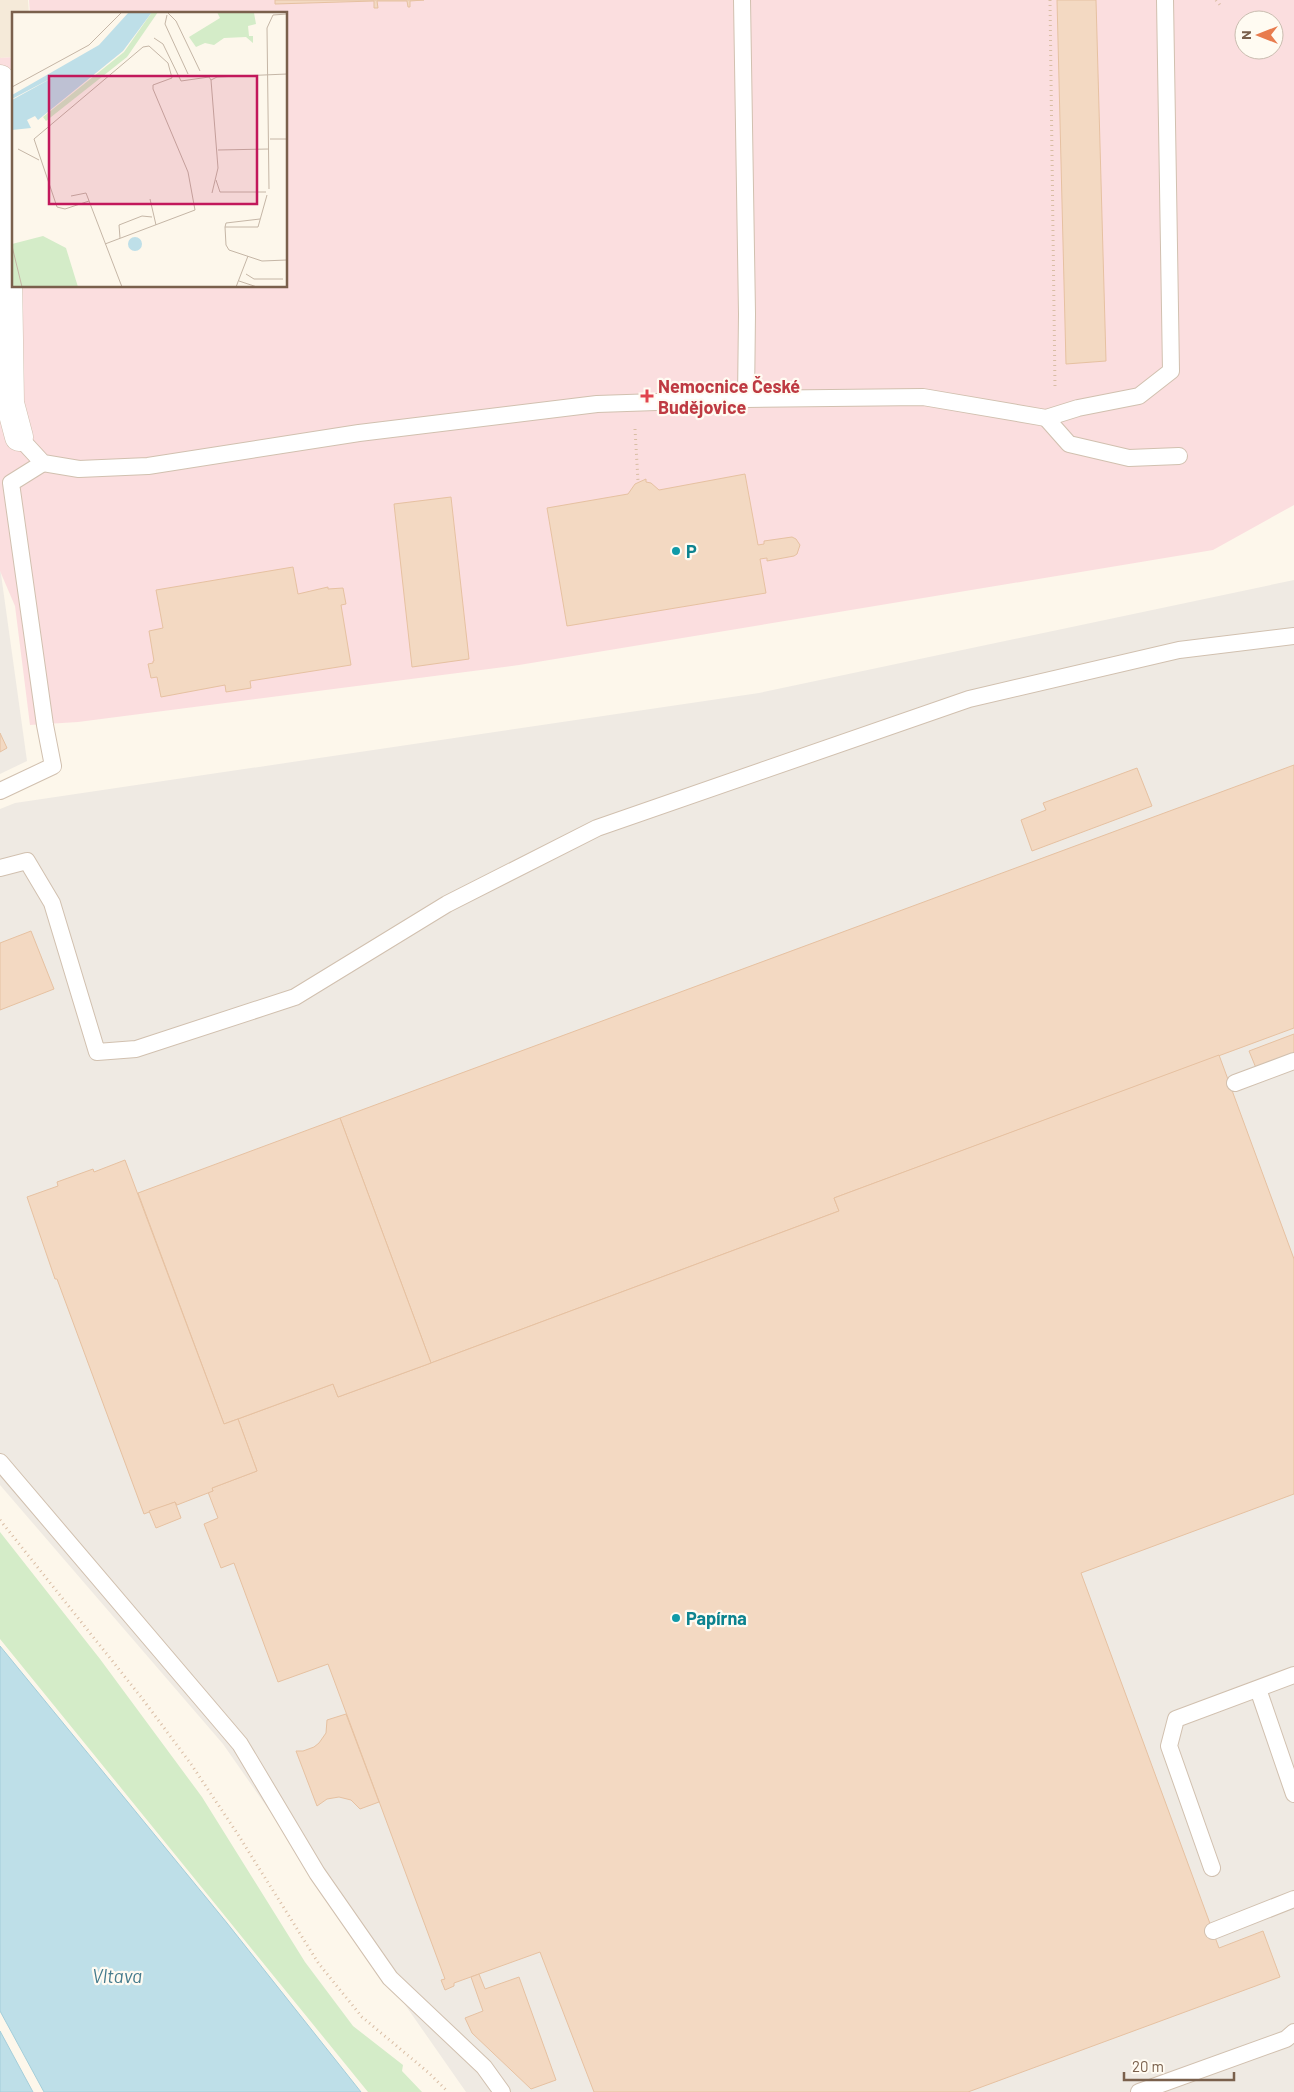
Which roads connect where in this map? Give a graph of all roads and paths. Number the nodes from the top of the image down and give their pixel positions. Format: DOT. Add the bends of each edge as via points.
graph roads {
  1 [pos="742,0"];
  2 [pos="1050,0"];
  3 [pos="1165,0"];
  4 [pos="1216,0"];
  5 [pos="1220,6"];
  6 [pos="0,79"];
  7 [pos="4,212"];
  8 [pos="746,399"];
  9 [pos="5,403"];
  10 [pos="634,403"];
  11 [pos="1046,418"];
  12 [pos="18,437"];
  13 [pos="1179,456"];
  14 [pos="43,462"];
  15 [pos="638,481"];
  16 [pos="1294,636"];
  17 [pos="0,791"];
  18 [pos="0,868"];
  19 [pos="1294,1062"];
  20 [pos="1235,1083"];
  21 [pos="0,1462"];
  22 [pos="0,1520"];
  23 [pos="1294,1675"];
  24 [pos="1258,1689"];
  25 [pos="1294,1794"];
  26 [pos="1212,1868"];
  27 [pos="1294,1898"];
  28 [pos="1213,1931"];
  29 [pos="1294,2032"];
  30 [pos="448,2092"];
  31 [pos="502,2092"];
  32 [pos="1139,2092"];
  1 -- 8 [label="lane"];
  2 -- 11 [label="path" via="1055,398"];
  3 -- 11 [label="lane" via="1171,372 1139,396"];
  4 -- 5 [label="path"];
  6 -- 7 [label="street"];
  7 -- 9 [label="street"];
  8 -- 10 [label="lane"];
  8 -- 11 [label="lane" via="923,397"];
  9 -- 12 [label="street"];
  10 -- 14 [label="lane" via="597,404 358,433 148,466 79,469"];
  10 -- 15 [label="path"];
  11 -- 13 [label="lane" via="1069,444 1130,458"];
  12 -- 14 [label="lane"];
  14 -- 17 [label="lane" via="10,483 53,766"];
  16 -- 18 [label="lane" via="1179,650 969,699 597,828 447,904 295,996 136,1049 97,1052 52,903 26,861"];
  19 -- 20 [label="lane"];
  21 -- 31 [label="lane" via="240,1744 317,1873 390,1978 484,2067"];
  22 -- 30 [label="path" via="142,1697 191,1764 318,1964 362,2017"];
  23 -- 24 [label="lane"];
  24 -- 25 [label="lane"];
  24 -- 26 [label="lane" via="1176,1719 1169,1746"];
  27 -- 28 [label="lane"];
  29 -- 32 [label="lane" via="1286,2039"];
}
